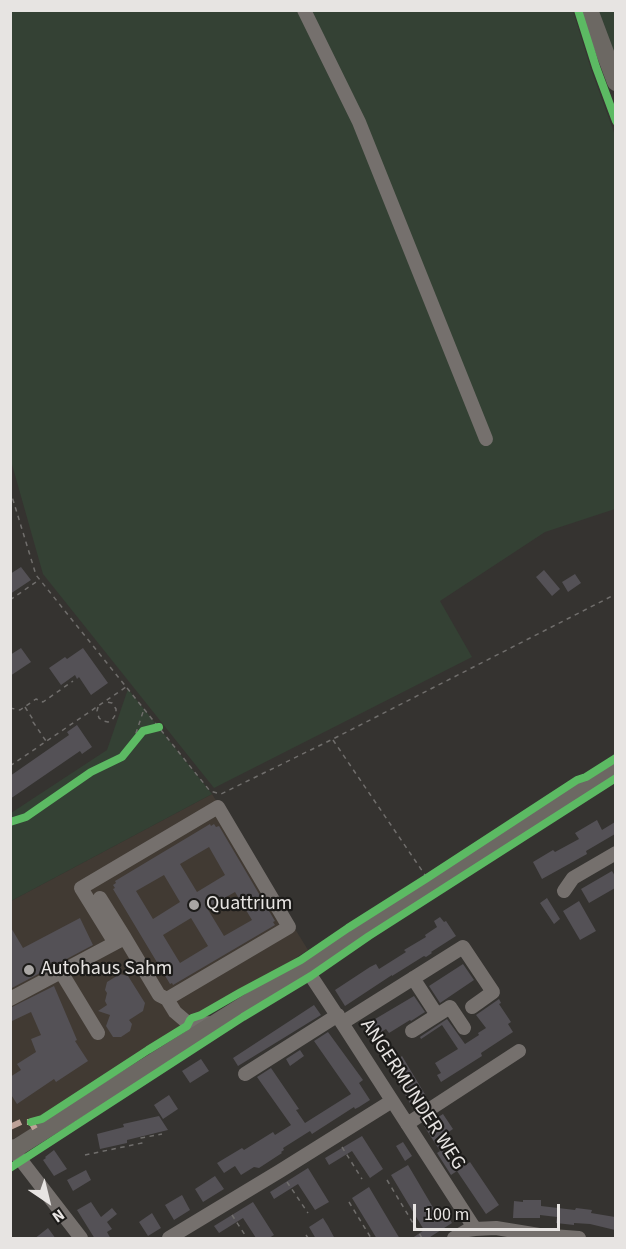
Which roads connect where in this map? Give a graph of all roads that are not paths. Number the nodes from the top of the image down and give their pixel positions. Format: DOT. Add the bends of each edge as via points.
graph roads {
  1 [pos="304,10"];
  2 [pos="589,10"];
  3 [pos="615,82"];
  4 [pos="486,439"];
  5 [pos="615,767"];
  6 [pos="615,854"];
  7 [pos="564,891"];
  8 [pos="100,897"];
  9 [pos="120,940"];
  10 [pos="305,967"];
  11 [pos="61,972"];
  12 [pos="413,978"];
  13 [pos="10,999"];
  14 [pos="167,999"];
  15 [pos="472,1007"];
  16 [pos="437,1015"];
  17 [pos="340,1019"];
  18 [pos="219,1021"];
  19 [pos="464,1028"];
  20 [pos="412,1031"];
  21 [pos="98,1033"];
  22 [pos="519,1051"];
  23 [pos="245,1074"];
  24 [pos="392,1101"];
  25 [pos="407,1124"];
  26 [pos="11,1147"];
  27 [pos="475,1229"];
  28 [pos="81,1239"];
  29 [pos="169,1239"];
  30 [pos="454,1239"];
  31 [pos="579,1239"];
  1 -- 4 [label="street" via="359,122"];
  2 -- 3 [label="main road"];
  5 -- 10 [label="main road"];
  6 -- 7 [label="street" via="573,878"];
  8 -- 9 [label="street"];
  9 -- 11 [label="street"];
  9 -- 14 [label="street" via="159,995"];
  9 -- 14 [label="street" via="81,888 218,807 289,927"];
  10 -- 17 [label="street, ANGERMUNDER WEG"];
  10 -- 18 [label="main road"];
  11 -- 13 [label="street"];
  11 -- 21 [label="street"];
  12 -- 15 [label="street" via="463,947 493,992"];
  12 -- 16 [label="street"];
  12 -- 17 [label="street"];
  14 -- 18 [label="street" via="189,1024"];
  16 -- 19 [label="street" via="450,1006"];
  16 -- 20 [label="street"];
  17 -- 23 [label="street, ANGERMUNDER WEG"];
  17 -- 24 [label="street, ANGERMUNDER WEG"];
  18 -- 26 [label="main road"];
  22 -- 25 [label="street"];
  24 -- 25 [label="street, ANGERMUNDER WEG"];
  24 -- 29 [label="street"];
  25 -- 27 [label="street, ANGERMUNDER WEG"];
  26 -- 28 [label="street"];
  27 -- 30 [label="street"];
  27 -- 31 [label="street" via="496,1228"];
}
